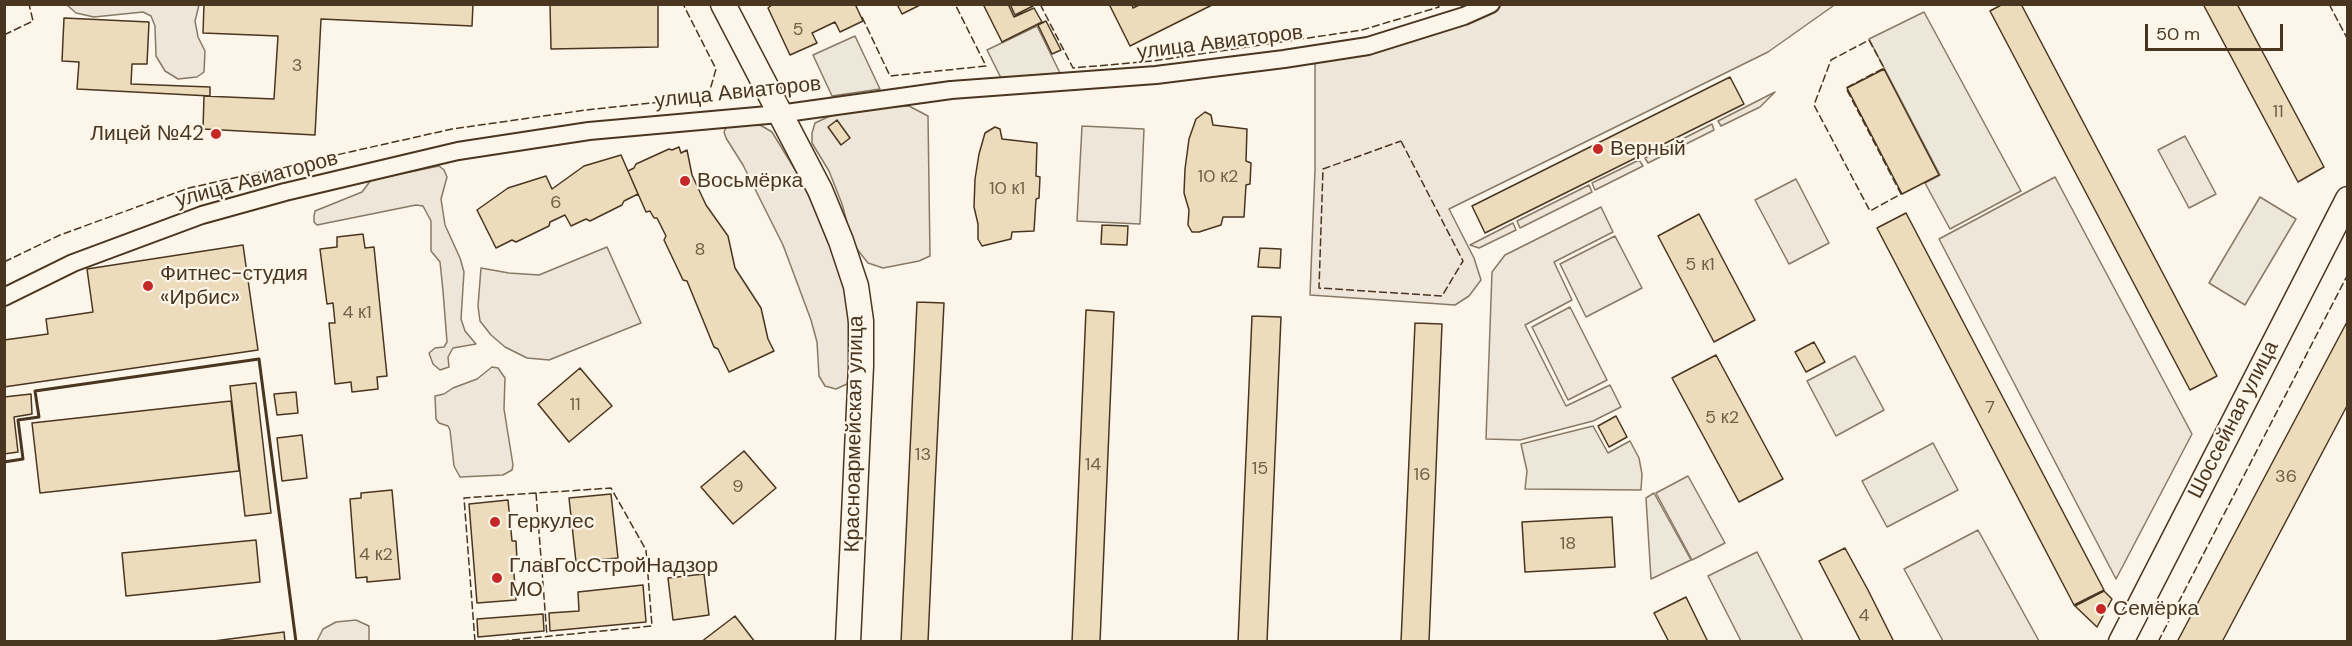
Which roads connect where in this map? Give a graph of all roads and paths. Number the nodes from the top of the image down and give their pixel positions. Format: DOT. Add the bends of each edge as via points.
graph roads {
  1 [pos="723,4"];
  2 [pos="1491,4"];
  3 [pos="779,114"];
  4 [pos="2348,199"];
  5 [pos="4,297"];
  6 [pos="848,642"];
  7 [pos="2121,642"];
  1 -- 3 [label="street, Красноармейская улица"];
  2 -- 3 [label="street, улица Авиаторов" via="1368,46 1156,75 951,90"];
  3 -- 5 [label="street, улица Авиаторов" via="589,131 458,151 202,215 73,263"];
  3 -- 6 [label="street, Красноармейская улица" via="820,190 841,241 856,286 861,321"];
  4 -- 7 [label="street, Шоссейная улица"];
}
